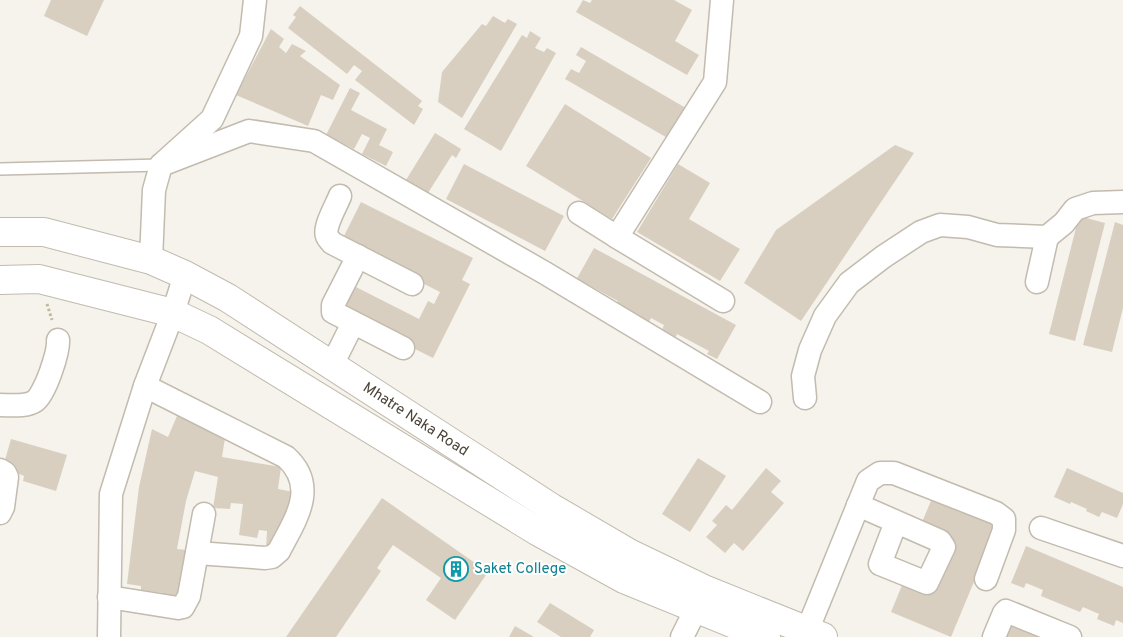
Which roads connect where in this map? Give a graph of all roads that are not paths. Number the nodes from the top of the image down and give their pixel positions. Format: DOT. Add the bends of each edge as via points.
graph roads {
  1 [pos="255,0"];
  2 [pos="722,0"];
  3 [pos="161,165"];
  4 [pos="0,169"];
  5 [pos="340,196"];
  6 [pos="1123,202"];
  7 [pos="579,213"];
  8 [pos="0,232"];
  9 [pos="617,237"];
  10 [pos="1047,237"];
  11 [pos="358,256"];
  12 [pos="151,260"];
  13 [pos="185,275"];
  14 [pos="0,280"];
  15 [pos="1037,282"];
  16 [pos="412,284"];
  17 [pos="723,301"];
  18 [pos="173,313"];
  19 [pos="353,323"];
  20 [pos="58,340"];
  21 [pos="403,348"];
  22 [pos="332,365"];
  23 [pos="145,386"];
  24 [pos="805,398"];
  25 [pos="760,402"];
  26 [pos="0,405"];
  27 [pos="0,470"];
  28 [pos="858,505"];
  29 [pos="552,508"];
  30 [pos="0,513"];
  31 [pos="204,514"];
  32 [pos="896,522"];
  33 [pos="1042,528"];
  34 [pos="537,531"];
  35 [pos="197,553"];
  36 [pos="1123,556"];
  37 [pos="986,579"];
  38 [pos="109,597"];
  39 [pos="701,599"];
  40 [pos="815,634"];
  41 [pos="109,637"];
  42 [pos="682,637"];
  43 [pos="766,637"];
  44 [pos="994,637"];
  45 [pos="1070,637"];
  1 -- 3 [label="street" via="251,36 212,119"];
  2 -- 9 [label="street" via="715,82"];
  3 -- 4 [label="lane"];
  3 -- 12 [label="street" via="154,190"];
  3 -- 25 [label="street" via="248,131 314,141 545,273"];
  5 -- 11 [label="street" via="327,225 327,236 332,243"];
  6 -- 10 [label="street" via="1093,203 1075,209"];
  7 -- 9 [label="street"];
  8 -- 12 [label="street, Mhatre Naka Road" via="44,232"];
  9 -- 17 [label="street"];
  10 -- 15 [label="street"];
  10 -- 24 [label="street" via="997,235 968,227 940,225 921,232 883,257 849,284 825,316 803,376"];
  11 -- 16 [label="street"];
  11 -- 19 [label="street" via="332,309"];
  12 -- 13 [label="street, Mhatre Naka Road"];
  13 -- 18 [label="street"];
  13 -- 22 [label="street, Mhatre Naka Road" via="228,298"];
  14 -- 18 [label="street, Mhatre Naka Road" via="39,279"];
  18 -- 23 [label="street"];
  18 -- 34 [label="street, Mhatre Naka Road" via="209,330"];
  19 -- 21 [label="street"];
  19 -- 22 [label="street"];
  20 -- 26 [label="street" via="58,352 36,401"];
  22 -- 29 [label="street, Mhatre Naka Road"];
  23 -- 35 [label="street" via="286,457 301,479 301,509 275,555 266,558"];
  23 -- 38 [label="street" via="111,494"];
  27 -- 30 [label="street" via="7,477"];
  28 -- 32 [label="street"];
  28 -- 37 [label="street" via="868,481 880,473 894,473 996,513 1004,519 1004,530"];
  28 -- 40 [label="street"];
  29 -- 34 [label="street"];
  29 -- 39 [label="street, Mhatre Naka Road"];
  31 -- 35 [label="street"];
  33 -- 36 [label="street"];
  34 -- 39 [label="street, Mhatre Naka Road" via="624,579"];
  35 -- 38 [label="street" via="189,596 183,607"];
  38 -- 41 [label="street"];
  39 -- 40 [label="street, Mhatre Naka Road"];
  39 -- 42 [label="street"];
  39 -- 43 [label="street, Mhatre Naka Road"];
  44 -- 45 [label="street" via="1006,611"];
}
